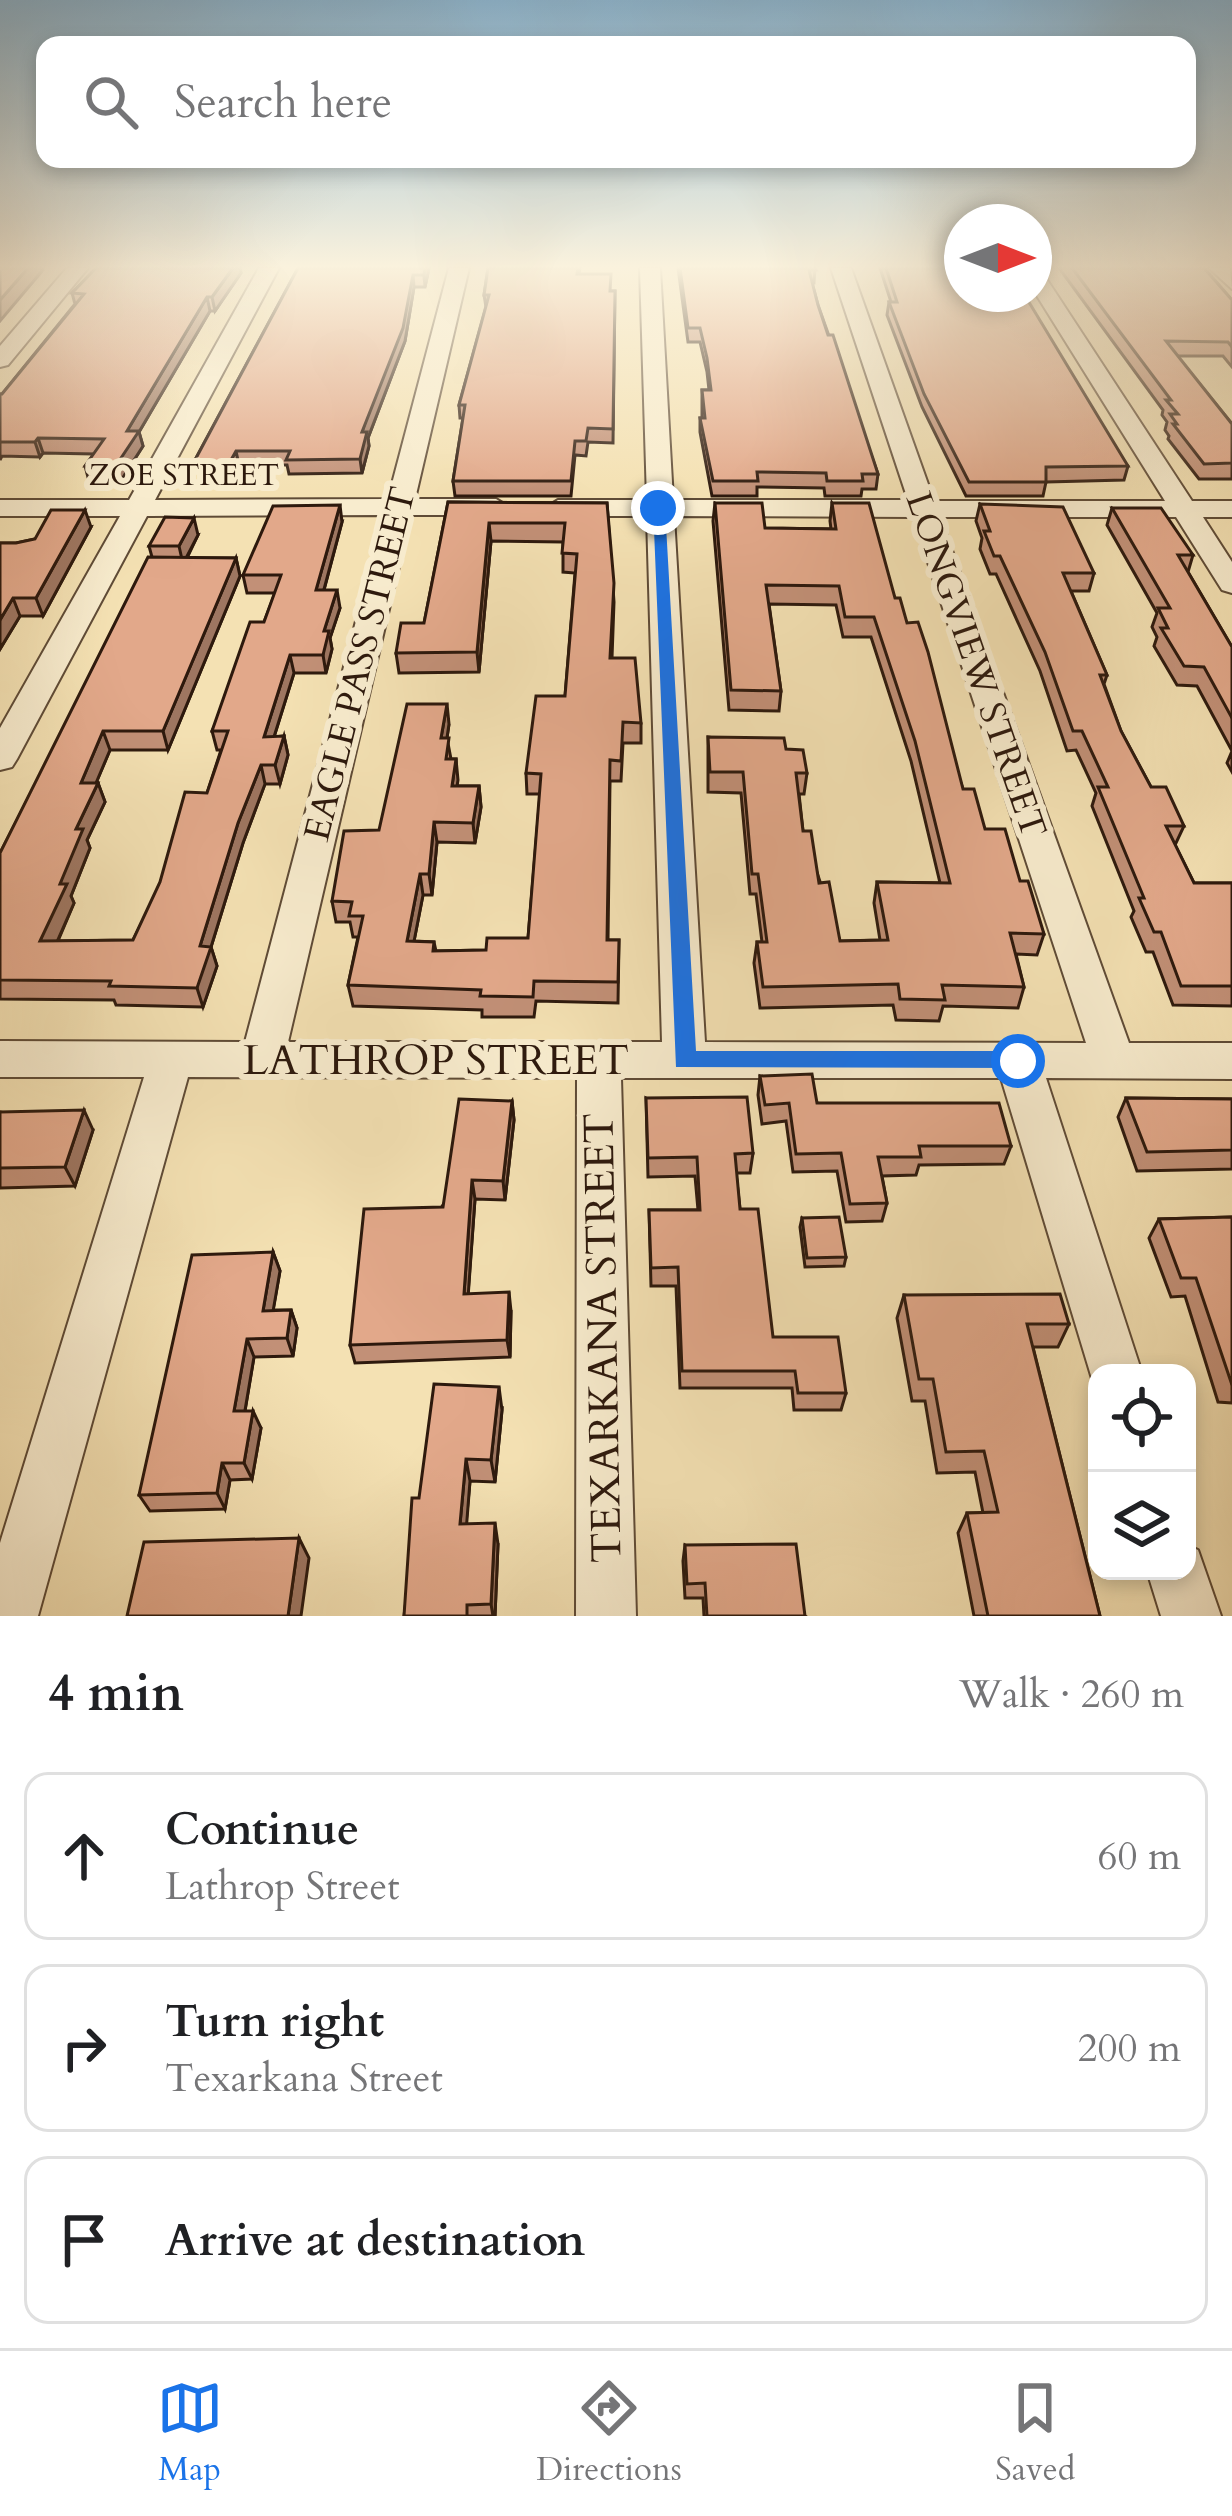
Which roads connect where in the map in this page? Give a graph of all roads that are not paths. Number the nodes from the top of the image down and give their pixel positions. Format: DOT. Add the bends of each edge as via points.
graph roads {
  1 [pos="228,343"];
  2 [pos="440,343"];
  3 [pos="653,343"];
  4 [pos="866,343"];
  5 [pos="1078,343"];
  6 [pos="399,507"];
  7 [pos="0,508"];
  8 [pos="137,508"];
  9 [pos="658,508"];
  10 [pos="1184,508"];
  11 [pos="1232,508"];
  12 [pos="921,509"];
  13 [pos="1232,584"];
  14 [pos="0,759"];
  15 [pos="0,1059"];
  16 [pos="170,1059"];
  17 [pos="262,1059"];
  18 [pos="599,1060"];
  19 [pos="684,1060"];
  20 [pos="1018,1061"];
  21 [pos="1114,1061"];
  22 [pos="1232,1061"];
  23 [pos="1112,1364"];
  24 [pos="1180,1580"];
  25 [pos="8,1616"];
  26 [pos="607,1616"];
  27 [pos="1191,1616"];
  1 -- 8 [label="street"];
  2 -- 6 [label="street, EAGLE PASS STREET"];
  3 -- 9 [label="street"];
  4 -- 12 [label="street, LONGVIEW STREET"];
  5 -- 10 [label="street"];
  6 -- 8 [label="street, ZOE STREET"];
  6 -- 9 [label="street, ZOE STREET"];
  6 -- 17 [label="street, EAGLE PASS STREET"];
  7 -- 8 [label="street, ZOE STREET"];
  8 -- 14 [label="street"];
  9 -- 12 [label="street, ZOE STREET"];
  9 -- 19 [label="street"];
  10 -- 11 [label="street, ZOE STREET"];
  10 -- 12 [label="street, ZOE STREET"];
  10 -- 13 [label="street"];
  12 -- 21 [label="street, LONGVIEW STREET"];
  15 -- 16 [label="street, LATHROP STREET"];
  16 -- 17 [label="street, LATHROP STREET"];
  16 -- 25 [label="street"];
  17 -- 18 [label="street, LATHROP STREET"];
  18 -- 19 [label="street, LATHROP STREET"];
  18 -- 26 [label="street, TEXARKANA STREET"];
  19 -- 20 [label="street, LATHROP STREET"];
  20 -- 21 [label="street, LATHROP STREET"];
  20 -- 23 [label="street"];
  21 -- 22 [label="street, LATHROP STREET"];
  24 -- 27 [label="street"];
}
